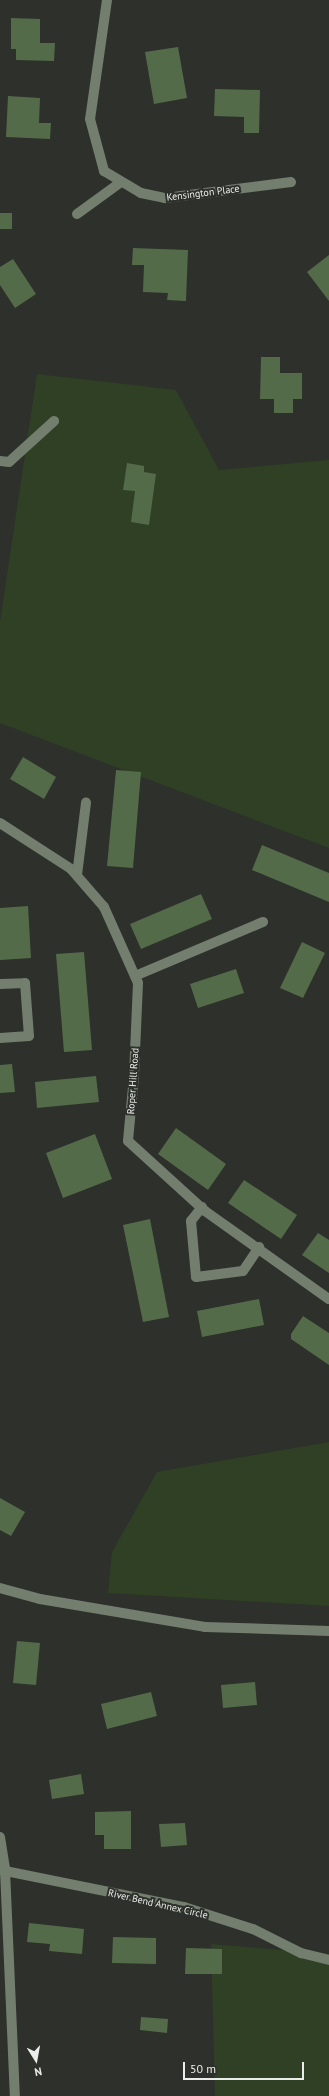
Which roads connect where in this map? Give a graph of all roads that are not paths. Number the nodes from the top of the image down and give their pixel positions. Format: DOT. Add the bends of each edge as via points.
graph roads {
  1 [pos="107,0"];
  2 [pos="121,182"];
  3 [pos="291,182"];
  4 [pos="76,214"];
  5 [pos="54,421"];
  6 [pos="0,461"];
  7 [pos="86,803"];
  8 [pos="0,823"];
  9 [pos="76,875"];
  10 [pos="263,922"];
  11 [pos="135,976"];
  12 [pos="0,984"];
  13 [pos="0,1038"];
  14 [pos="202,1207"];
  15 [pos="258,1247"];
  16 [pos="329,1299"];
  17 [pos="0,1588"];
  18 [pos="329,1631"];
  19 [pos="0,1837"];
  20 [pos="2,1870"];
  21 [pos="329,1960"];
  22 [pos="15,2096"];
  1 -- 2 [label="street, Kensington Place" via="90,119 104,170"];
  2 -- 3 [label="street, Kensington Place" via="141,193 165,198"];
  2 -- 4 [label="street"];
  5 -- 6 [label="street" via="10,462"];
  7 -- 9 [label="street"];
  8 -- 9 [label="street, Roper Hill Road" via="71,869"];
  9 -- 11 [label="street, Roper Hill Road" via="104,907"];
  10 -- 11 [label="street"];
  11 -- 14 [label="street, Roper Hill Road" via="138,983 128,1141"];
  12 -- 13 [label="street" via="25,983 29,1036"];
  14 -- 15 [label="street, Roper Hill Road"];
  14 -- 15 [label="street" via="191,1221 196,1277 243,1271"];
  15 -- 16 [label="street, Roper Hill Road"];
  17 -- 18 [label="street" via="40,1599 205,1627"];
  19 -- 20 [label="street"];
  20 -- 21 [label="street, River Bend Annex Circle" via="184,1908 253,1929 301,1953"];
  20 -- 22 [label="street"];
}
